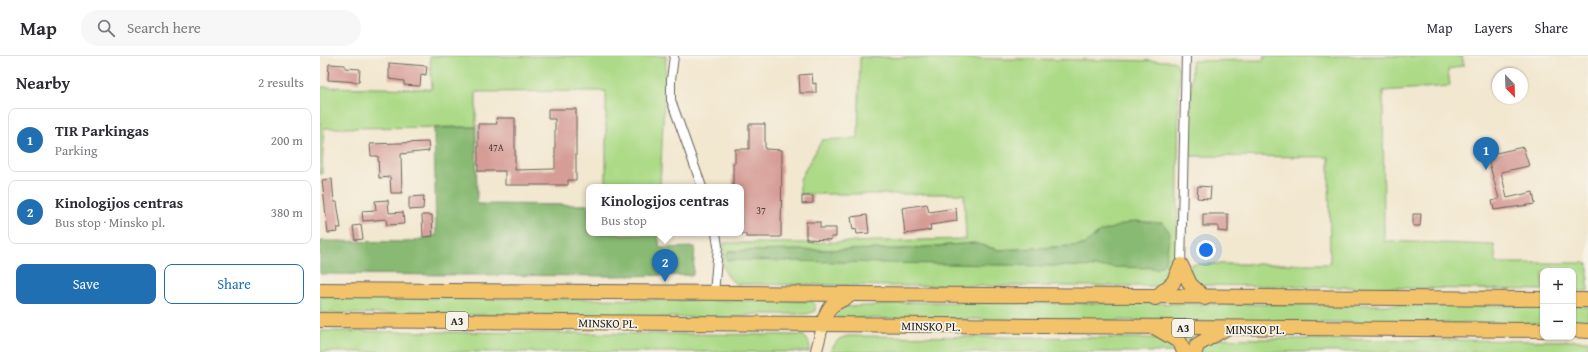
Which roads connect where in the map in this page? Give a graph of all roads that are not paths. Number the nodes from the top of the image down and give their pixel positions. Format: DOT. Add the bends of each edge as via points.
graph roads {
  1 [pos="674,56"];
  2 [pos="1186,56"];
  3 [pos="701,184"];
  4 [pos="716,236"];
  5 [pos="1181,265"];
  6 [pos="320,290"];
  7 [pos="714,294"];
  8 [pos="851,294"];
  9 [pos="1155,298"];
  10 [pos="1205,298"];
  11 [pos="1540,300"];
  12 [pos="1576,300"];
  13 [pos="1588,300"];
  14 [pos="320,320"];
  15 [pos="823,325"];
  16 [pos="1156,328"];
  17 [pos="1225,328"];
  18 [pos="1540,330"];
  19 [pos="1576,330"];
  20 [pos="1588,331"];
  21 [pos="816,352"];
  22 [pos="1184,352"];
  23 [pos="1195,352"];
  1 -- 3 [label="street" via="671,100"];
  2 -- 5 [label="street"];
  4 -- 7 [label="street"];
  5 -- 9 [label="highway" via="1173,284"];
  5 -- 10 [label="highway" via="1190,284"];
  6 -- 7 [label="highway"];
  7 -- 8 [label="highway"];
  8 -- 9 [label="highway"];
  8 -- 15 [label="highway" via="827,310"];
  9 -- 10 [label="highway"];
  10 -- 11 [label="highway"];
  12 -- 13 [label="highway"];
  14 -- 15 [label="highway, MINSKO PL. / A3"];
  15 -- 16 [label="highway, MINSKO PL. / A3"];
  15 -- 21 [label="street"];
  16 -- 17 [label="highway, MINSKO PL. / A3"];
  16 -- 22 [label="highway" via="1180,342"];
  17 -- 18 [label="highway, MINSKO PL. / A3"];
  17 -- 23 [label="highway" via="1197,345"];
  19 -- 20 [label="highway"];
}
